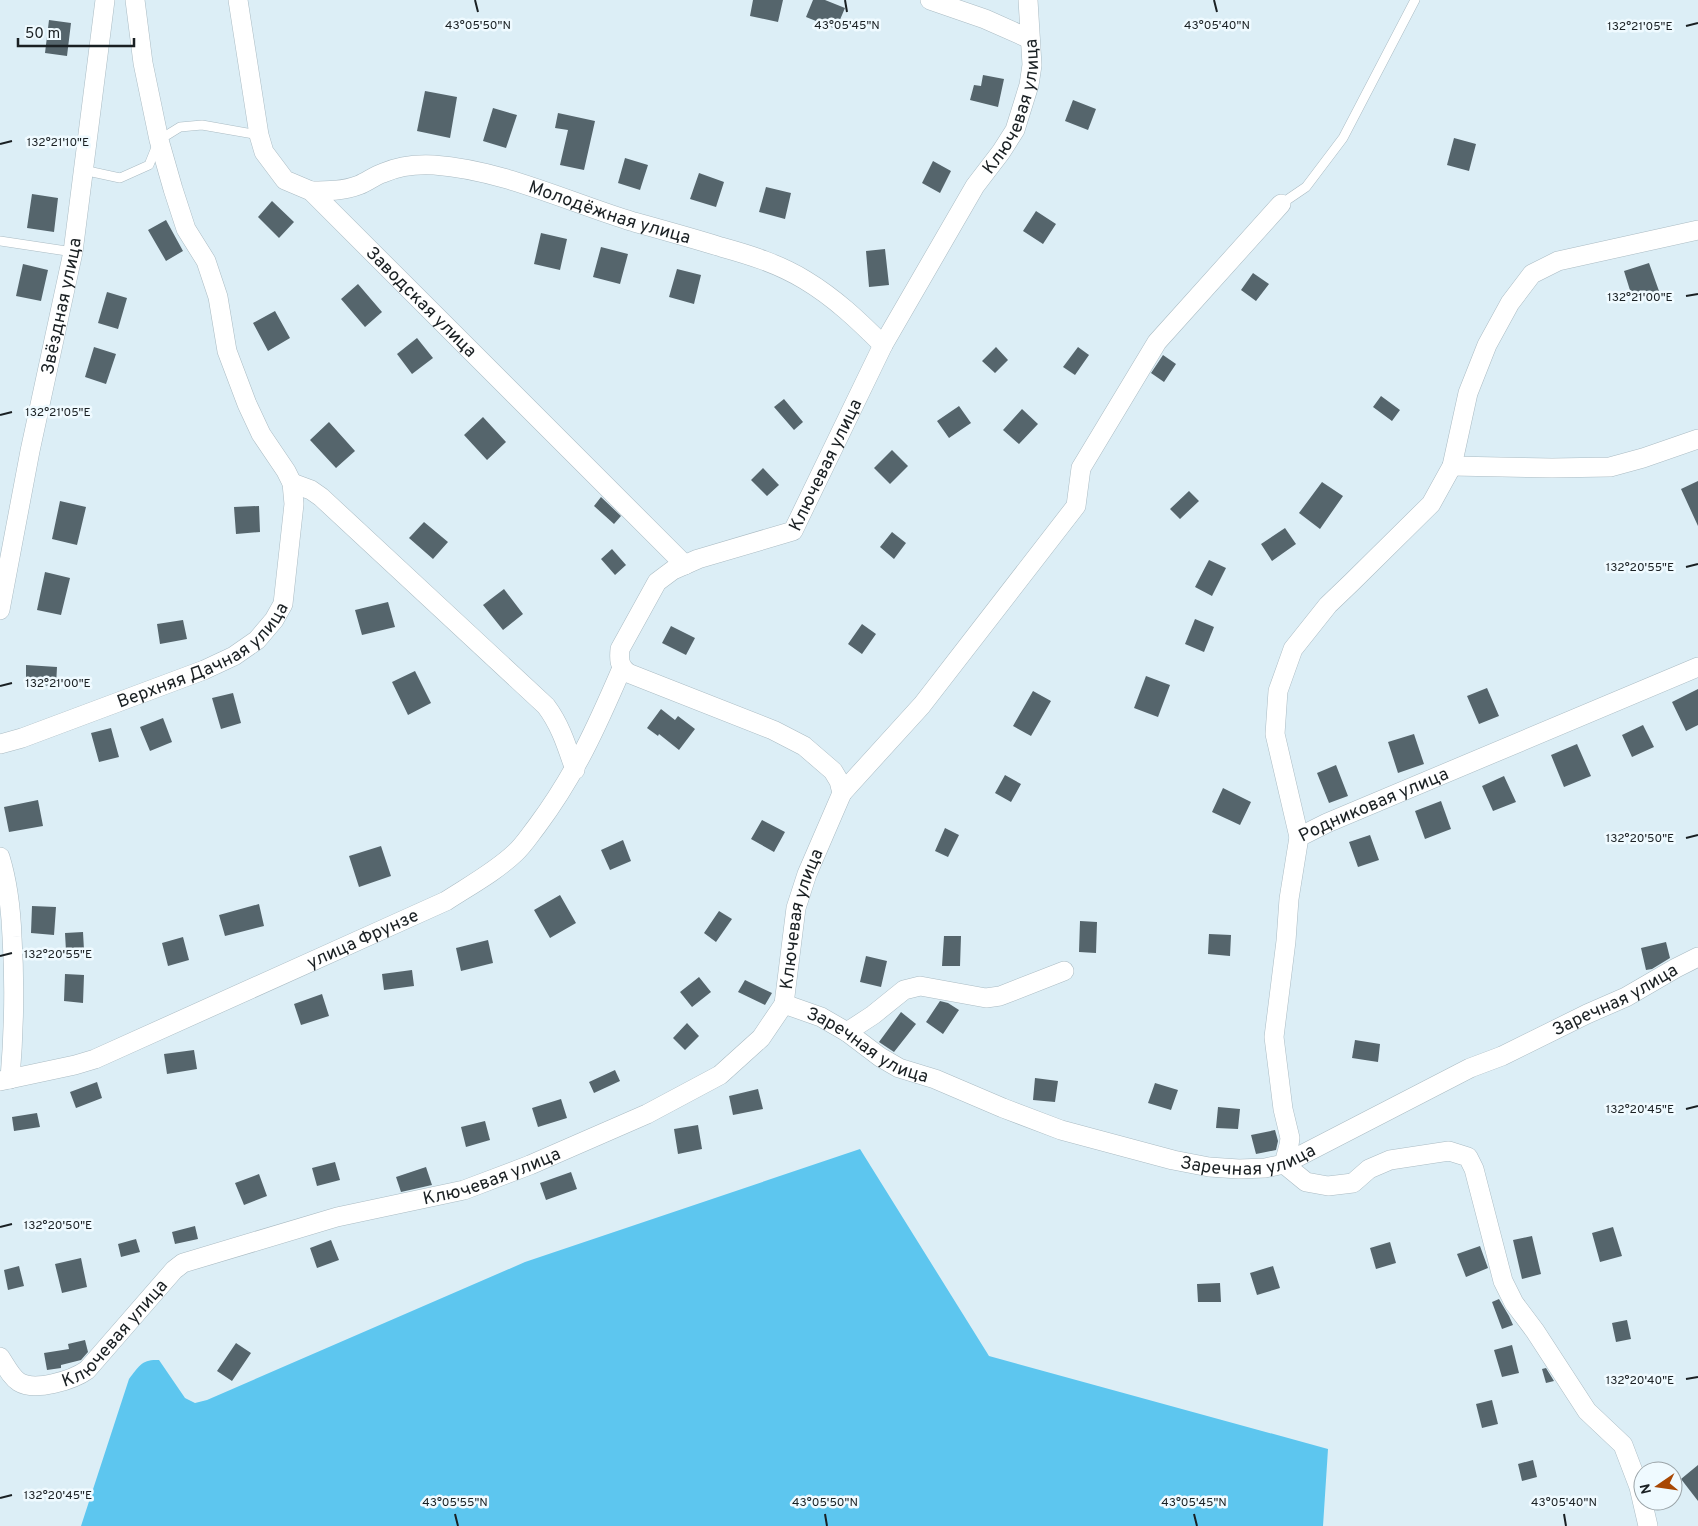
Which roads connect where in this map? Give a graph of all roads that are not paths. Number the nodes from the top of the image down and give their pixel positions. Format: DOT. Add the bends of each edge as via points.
graph roads {
  1 [pos="104,0"];
  2 [pos="135,0"];
  3 [pos="238,0"];
  4 [pos="930,0"];
  5 [pos="1028,0"];
  6 [pos="1415,0"];
  7 [pos="1030,39"];
  8 [pos="260,135"];
  9 [pos="159,140"];
  10 [pos="84,170"];
  11 [pos="311,191"];
  12 [pos="1281,204"];
  13 [pos="1698,230"];
  14 [pos="0,240"];
  15 [pos="73,252"];
  16 [pos="883,345"];
  17 [pos="1698,439"];
  18 [pos="1452,466"];
  19 [pos="292,483"];
  20 [pos="684,565"];
  21 [pos="0,610"];
  22 [pos="1698,666"];
  23 [pos="622,668"];
  24 [pos="0,744"];
  25 [pos="574,770"];
  26 [pos="842,793"];
  27 [pos="1299,837"];
  28 [pos="0,857"];
  29 [pos="1698,957"];
  30 [pos="1064,971"];
  31 [pos="784,1004"];
  32 [pos="847,1032"];
  33 [pos="5,1080"];
  34 [pos="1284,1164"];
  35 [pos="0,1357"];
  36 [pos="1648,1526"];
  1 -- 10 [label="street, Звёздная улица"];
  2 -- 9 [label="street, Верхняя Дачная улица" via="143,63"];
  3 -- 8 [label="street, Заводская улица"];
  4 -- 7 [label="street"];
  5 -- 7 [label="street, Ключевая улица"];
  6 -- 12 [label="lane" via="1344,138 1306,187"];
  7 -- 16 [label="street, Ключевая улица" via="1032,65 1015,130 975,186"];
  8 -- 9 [label="lane" via="202,125 180,127"];
  8 -- 11 [label="street, Заводская улица" via="264,152 285,180"];
  9 -- 10 [label="lane" via="149,165 120,178"];
  9 -- 19 [label="street, Верхняя Дачная улица" via="186,229 206,261 218,297 227,351 247,404 261,434"];
  10 -- 15 [label="street, Звёздная улица"];
  11 -- 16 [label="street, Молодёжная улица" via="358,186 407,165 465,168 510,180 784,268 831,297"];
  11 -- 20 [label="street, Заводская улица"];
  12 -- 26 [label="street, Ключевая улица" via="1157,342 1081,468 1076,506 922,705"];
  13 -- 18 [label="street" via="1558,261 1532,274 1510,303 1487,345 1468,393"];
  14 -- 15 [label="lane"];
  15 -- 21 [label="street, Звёздная улица"];
  16 -- 20 [label="street, Ключевая улица" via="793,531"];
  17 -- 18 [label="street" via="1610,467"];
  18 -- 27 [label="street" via="1431,504 1328,605 1293,649 1278,691 1275,734"];
  19 -- 24 [label="street, Верхняя Дачная улица" via="294,504 283,604 257,640 234,656 204,670"];
  19 -- 25 [label="street" via="321,497 546,706 563,734"];
  20 -- 23 [label="street, Ключевая улица" via="658,582 620,649"];
  22 -- 27 [label="street, Родниковая улица"];
  23 -- 25 [label="street, улица Фрунзе"];
  23 -- 26 [label="street" via="804,746 833,771"];
  25 -- 33 [label="street, улица Фрунзе" via="516,852 492,872 446,901 95,1059"];
  26 -- 31 [label="street, Ключевая улица" via="806,874 796,908"];
  27 -- 34 [label="street, Родниковая улица" via="1274,1037 1290,1138"];
  28 -- 33 [label="street" via="11,912 14,971 14,1038"];
  29 -- 34 [label="street, Заречная улица" via="1626,997 1470,1068"];
  30 -- 32 [label="street" via="1000,996 986,998 920,986 904,990"];
  31 -- 32 [label="street, Заречная улица" via="821,1017"];
  31 -- 35 [label="street, Ключевая улица" via="761,1038 720,1075 647,1114 539,1161 464,1190 337,1217 182,1263 87,1370 78,1376 51,1384 22,1384"];
  32 -- 34 [label="street, Заречная улица" via="899,1068 935,1079 1061,1130 1209,1167 1265,1168"];
  34 -- 36 [label="street" via="1306,1182 1328,1186 1353,1183 1369,1169 1390,1160 1449,1151 1468,1157 1474,1169 1503,1281 1514,1303 1587,1411 1623,1445 1639,1487"];
}
